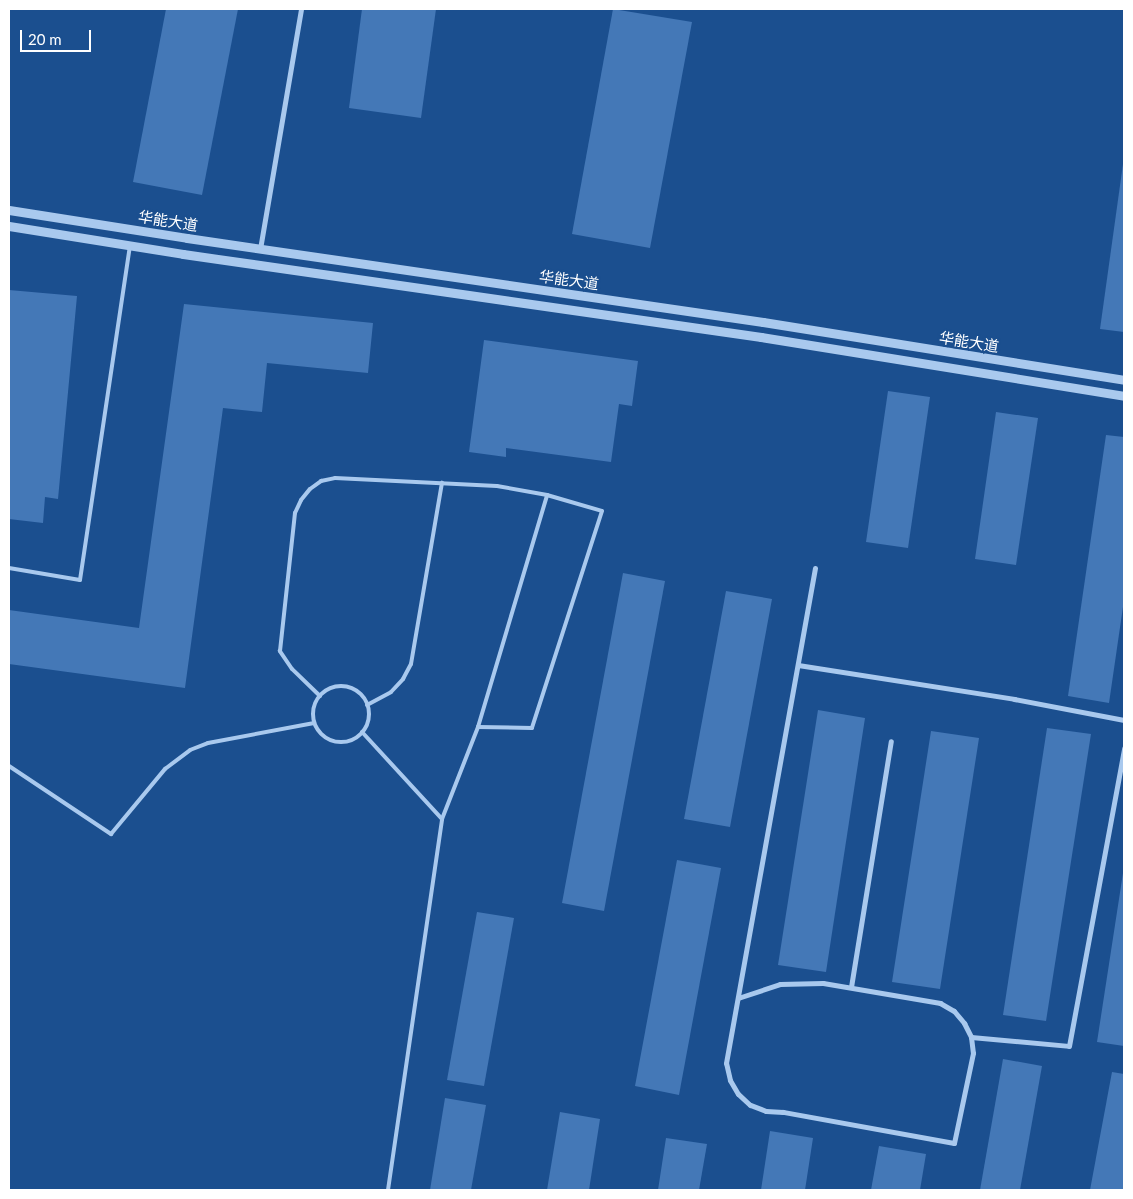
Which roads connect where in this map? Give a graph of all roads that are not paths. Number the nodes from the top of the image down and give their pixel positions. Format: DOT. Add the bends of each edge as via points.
graph roads {
  1 [pos="301,9"];
  2 [pos="9,210"];
  3 [pos="9,226"];
  4 [pos="130,245"];
  5 [pos="260,249"];
  6 [pos="1124,380"];
  7 [pos="1124,396"];
  8 [pos="442,483"];
  9 [pos="547,495"];
  10 [pos="9,568"];
  11 [pos="815,568"];
  12 [pos="798,665"];
  13 [pos="320,696"];
  14 [pos="367,705"];
  15 [pos="1124,720"];
  16 [pos="314,723"];
  17 [pos="478,726"];
  18 [pos="362,732"];
  19 [pos="891,741"];
  20 [pos="1124,748"];
  21 [pos="9,766"];
  22 [pos="442,819"];
  23 [pos="851,988"];
  24 [pos="738,998"];
  25 [pos="971,1037"];
  26 [pos="388,1190"];
  1 -- 5 [label="street"];
  2 -- 5 [label="street, 华能大道"];
  3 -- 4 [label="street, 华能大道"];
  4 -- 7 [label="street, 华能大道" via="761,337"];
  4 -- 10 [label="lane" via="80,580"];
  5 -- 6 [label="street, 华能大道" via="763,322"];
  8 -- 9 [label="lane" via="497,486"];
  8 -- 13 [label="lane" via="335,478 321,481 301,500 295,513 280,651 292,669"];
  8 -- 14 [label="lane" via="411,664 391,692"];
  9 -- 17 [label="lane"];
  9 -- 17 [label="lane" via="602,511 532,728"];
  11 -- 12 [label="street"];
  12 -- 15 [label="street"];
  12 -- 24 [label="street"];
  13 -- 14 [label="lane" via="327,690 346,687 355,690"];
  13 -- 16 [label="lane" via="315,704"];
  14 -- 18 [label="lane"];
  16 -- 18 [label="lane" via="319,732 335,741 354,738"];
  16 -- 21 [label="lane" via="208,743 190,750 165,769 111,834"];
  17 -- 22 [label="lane"];
  18 -- 22 [label="lane"];
  19 -- 23 [label="street"];
  20 -- 25 [label="street" via="1069,1046"];
  22 -- 26 [label="lane"];
  23 -- 24 [label="street" via="824,983 780,984"];
  23 -- 25 [label="street" via="940,1003 959,1017"];
  24 -- 25 [label="street" via="726,1063 738,1094 750,1105 766,1111 954,1143 973,1053"];
}
